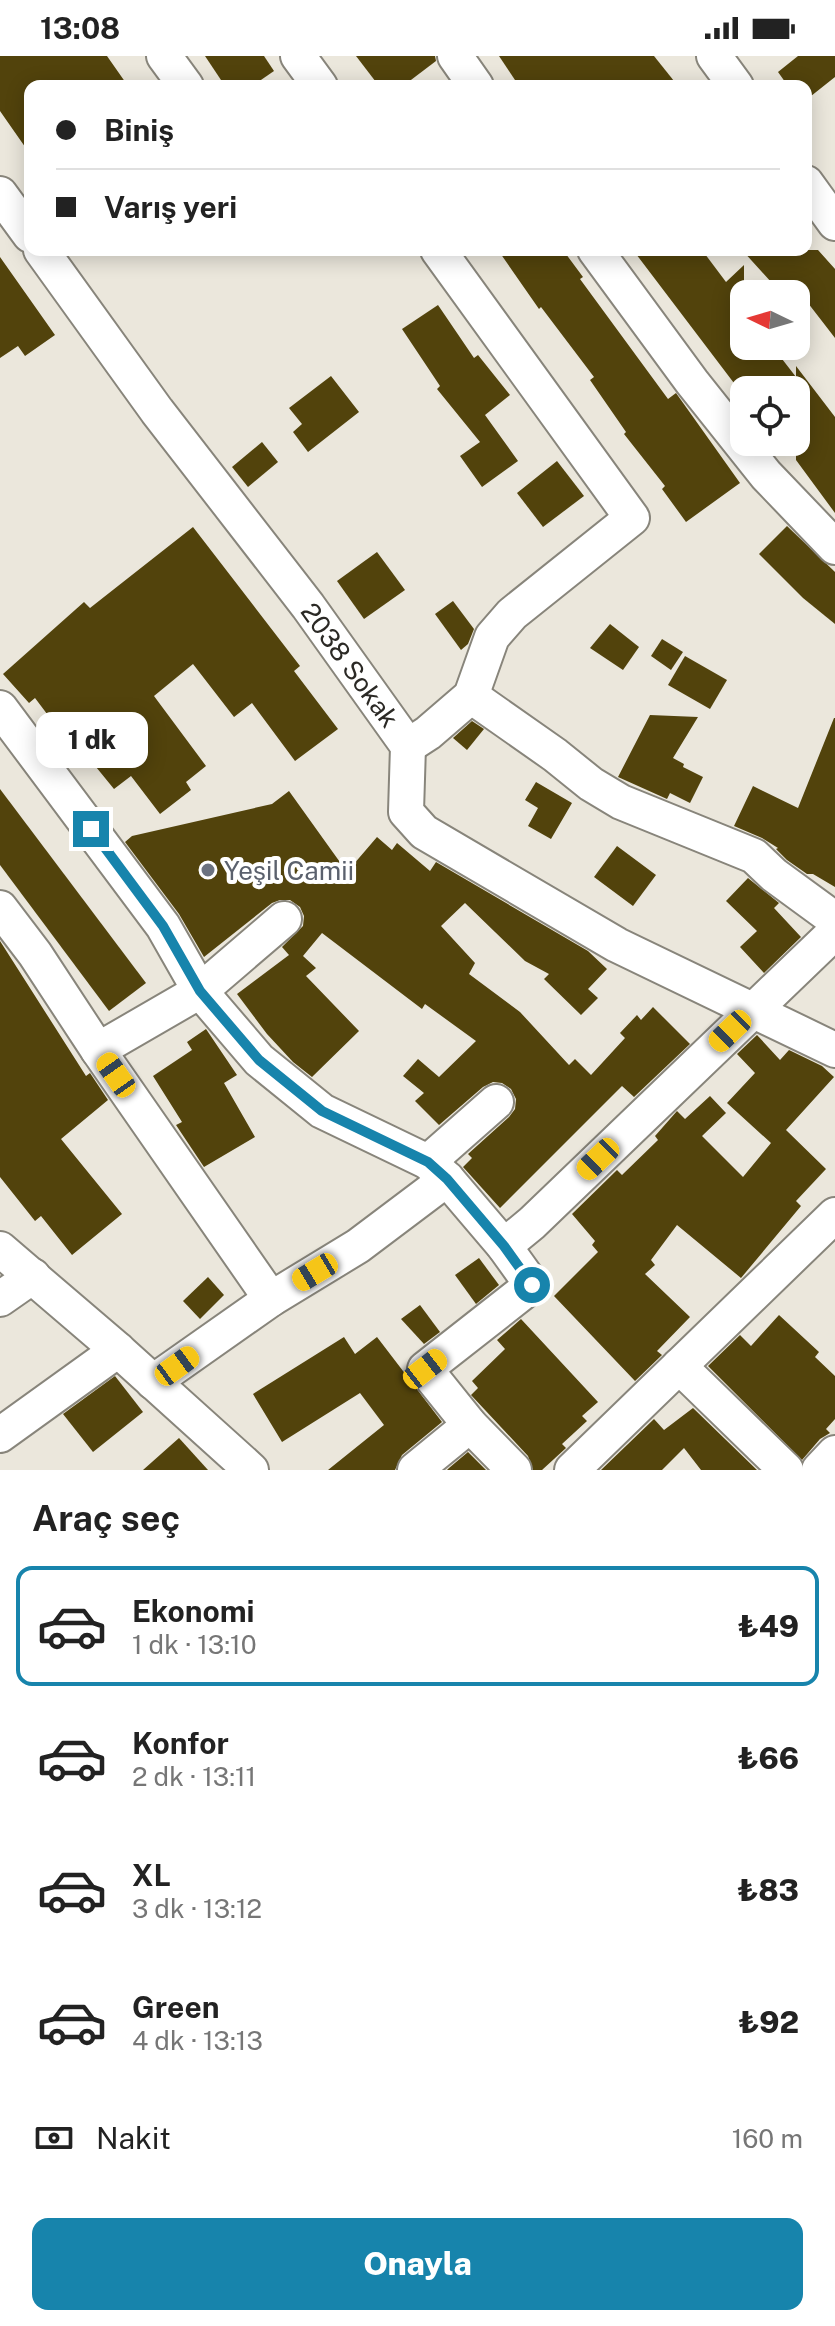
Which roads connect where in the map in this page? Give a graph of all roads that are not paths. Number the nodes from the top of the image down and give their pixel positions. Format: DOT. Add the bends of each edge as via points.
graph roads {
  1 [pos="164,56"];
  2 [pos="298,56"];
  3 [pos="455,56"];
  4 [pos="714,56"];
  5 [pos="182,80"];
  6 [pos="316,80"];
  7 [pos="472,80"];
  8 [pos="732,80"];
  9 [pos="812,191"];
  10 [pos="0,194"];
  11 [pos="835,223"];
  12 [pos="24,227"];
  13 [pos="45,256"];
  14 [pos="442,256"];
  15 [pos="599,256"];
  16 [pos="835,547"];
  17 [pos="471,696"];
  18 [pos="0,708"];
  19 [pos="408,746"];
  20 [pos="0,908"];
  21 [pos="284,919"];
  22 [pos="835,923"];
  23 [pos="835,932"];
  24 [pos="200,991"];
  25 [pos="752,1010"];
  26 [pos="98,1050"];
  27 [pos="835,1050"];
  28 [pos="496,1102"];
  29 [pos="438,1171"];
  30 [pos="835,1215"];
  31 [pos="504,1246"];
  32 [pos="0,1249"];
  33 [pos="33,1276"];
  34 [pos="0,1299"];
  35 [pos="271,1299"];
  36 [pos="118,1350"];
  37 [pos="679,1366"];
  38 [pos="153,1382"];
  39 [pos="470,1425"];
  40 [pos="0,1435"];
  41 [pos="835,1453"];
  42 [pos="251,1470"];
  43 [pos="415,1470"];
  44 [pos="514,1470"];
  45 [pos="572,1470"];
  46 [pos="786,1470"];
  47 [pos="819,1470"];
  1 -- 5 [label="street"];
  2 -- 6 [label="street"];
  3 -- 7 [label="street"];
  4 -- 8 [label="street"];
  9 -- 11 [label="street"];
  10 -- 12 [label="street"];
  13 -- 19 [label="street, 2038 Sokak"];
  14 -- 17 [label="street" via="632,518 512,614 492,637"];
  15 -- 16 [label="street" via="766,475"];
  17 -- 19 [label="street"];
  17 -- 22 [label="street" via="621,802 754,856"];
  18 -- 24 [label="street" via="163,926"];
  19 -- 25 [label="street, 2038 Sokak" via="406,812 424,832 617,945"];
  20 -- 26 [label="street"];
  21 -- 24 [label="street"];
  23 -- 25 [label="street"];
  24 -- 26 [label="street"];
  24 -- 29 [label="street" via="259,1060 322,1111"];
  25 -- 27 [label="street, 2038 Sokak"];
  25 -- 31 [label="street"];
  26 -- 35 [label="street"];
  28 -- 29 [label="street"];
  29 -- 31 [label="street"];
  29 -- 35 [label="street" via="358,1246"];
  30 -- 37 [label="street"];
  31 -- 39 [label="street" via="532,1285 425,1369"];
  32 -- 33 [label="street"];
  33 -- 34 [label="street"];
  33 -- 36 [label="street"];
  35 -- 38 [label="street"];
  36 -- 38 [label="street"];
  36 -- 40 [label="street"];
  37 -- 45 [label="street"];
  37 -- 46 [label="street"];
  38 -- 42 [label="street"];
  39 -- 43 [label="street"];
  39 -- 44 [label="street"];
  41 -- 47 [label="street"];
}
